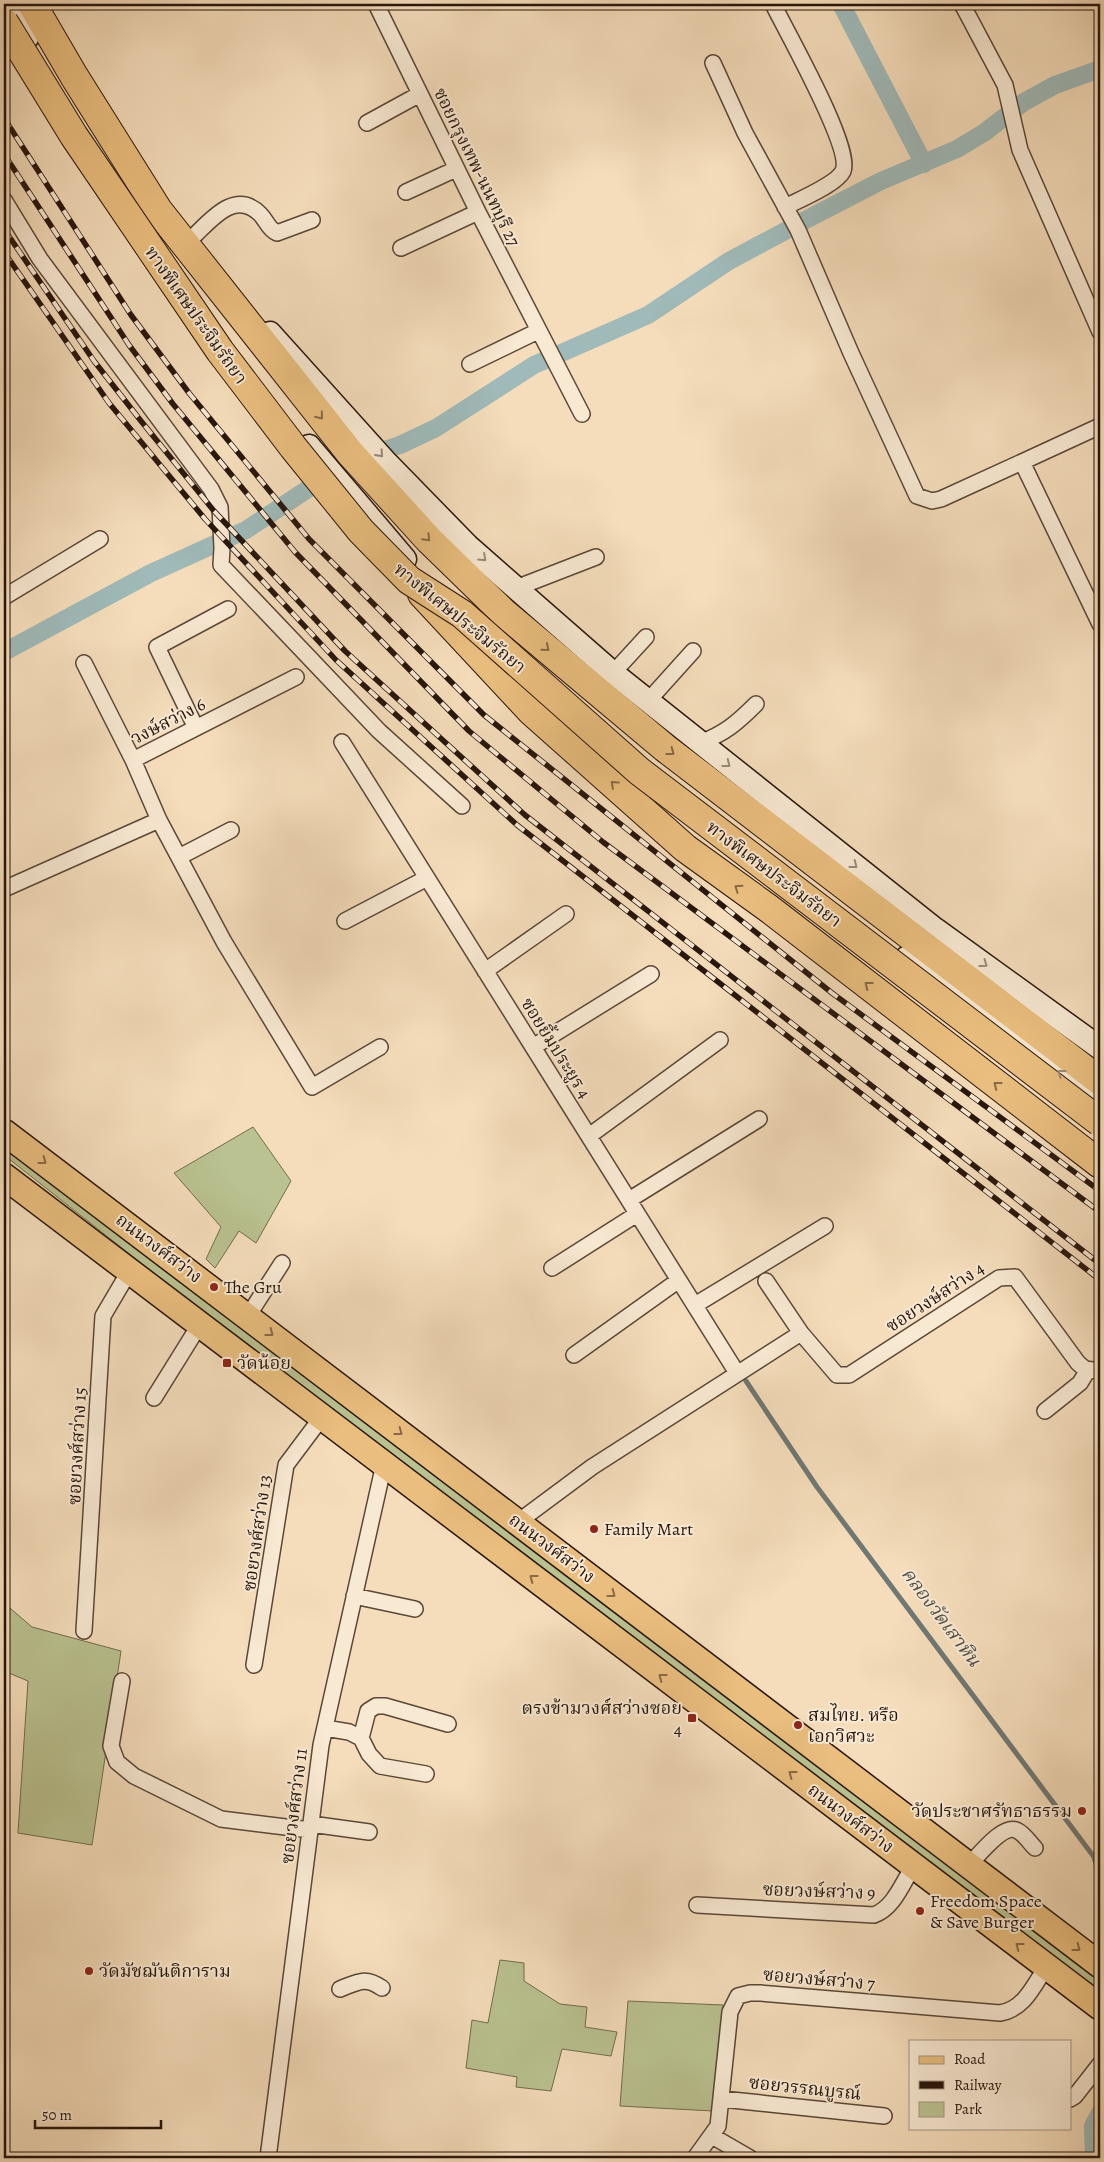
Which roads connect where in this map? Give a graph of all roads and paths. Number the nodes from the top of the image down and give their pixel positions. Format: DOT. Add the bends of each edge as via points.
graph roads {
  1 [pos="8,4"];
  2 [pos="32,4"];
  3 [pos="42,4"];
  4 [pos="376,4"];
  5 [pos="773,4"];
  6 [pos="962,4"];
  7 [pos="4,22"];
  8 [pos="713,63"];
  9 [pos="420,94"];
  10 [pos="367,123"];
  11 [pos="456,168"];
  12 [pos="406,192"];
  13 [pos="4,200"];
  14 [pos="788,210"];
  15 [pos="478,212"];
  16 [pos="312,220"];
  17 [pos="193,237"];
  18 [pos="401,248"];
  19 [pos="538,331"];
  20 [pos="1100,332"];
  21 [pos="470,364"];
  22 [pos="582,414"];
  23 [pos="1100,426"];
  24 [pos="1022,462"];
  25 [pos="100,539"];
  26 [pos="596,557"];
  27 [pos="408,580"];
  28 [pos="516,588"];
  29 [pos="4,597"];
  30 [pos="228,609"];
  31 [pos="1100,624"];
  32 [pos="646,638"];
  33 [pos="693,650"];
  34 [pos="84,662"];
  35 [pos="613,673"];
  36 [pos="296,677"];
  37 [pos="648,701"];
  38 [pos="756,704"];
  39 [pos="196,728"];
  40 [pos="342,742"];
  41 [pos="700,743"];
  42 [pos="133,760"];
  43 [pos="462,806"];
  44 [pos="159,820"];
  45 [pos="231,830"];
  46 [pos="179,857"];
  47 [pos="427,878"];
  48 [pos="4,889"];
  49 [pos="566,914"];
  50 [pos="345,921"];
  51 [pos="485,971"];
  52 [pos="651,974"];
  53 [pos="720,1040"];
  54 [pos="533,1046"];
  55 [pos="380,1047"];
  56 [pos="1100,1048"];
  57 [pos="1100,1081"];
  58 [pos="1100,1102"];
  59 [pos="759,1119"];
  60 [pos="1100,1122"];
  61 [pos="4,1132"];
  62 [pos="588,1136"];
  63 [pos="1100,1164"];
  64 [pos="4,1176"];
  65 [pos="628,1200"];
  66 [pos="637,1214"];
  67 [pos="825,1226"];
  68 [pos="282,1263"];
  69 [pos="552,1268"];
  70 [pos="130,1270"];
  71 [pos="679,1280"];
  72 [pos="766,1280"];
  73 [pos="694,1305"];
  74 [pos="248,1316"];
  75 [pos="200,1324"];
  76 [pos="801,1333"];
  77 [pos="574,1355"];
  78 [pos="1094,1370"];
  79 [pos="737,1373"];
  80 [pos="154,1398"];
  81 [pos="1045,1411"];
  82 [pos="322,1416"];
  83 [pos="384,1464"];
  84 [pos="518,1522"];
  85 [pos="354,1596"];
  86 [pos="415,1609"];
  87 [pos="84,1631"];
  88 [pos="254,1665"];
  89 [pos="122,1681"];
  90 [pos="448,1724"];
  91 [pos="325,1728"];
  92 [pos="361,1738"];
  93 [pos="426,1774"];
  94 [pos="310,1827"];
  95 [pos="369,1832"];
  96 [pos="1035,1848"];
  97 [pos="914,1865"];
  98 [pos="969,1865"];
  99 [pos="697,1905"];
  100 [pos="1100,1965"];
  101 [pos="1046,1967"];
  102 [pos="382,1988"];
  103 [pos="340,1989"];
  104 [pos="1100,2007"];
  105 [pos="1100,2064"];
  106 [pos="722,2098"];
  107 [pos="1072,2098"];
  108 [pos="884,2116"];
  109 [pos="712,2136"];
  110 [pos="268,2158"];
  111 [pos="696,2158"];
  112 [pos="750,2158"];
  58 -- 1 [label="main road, one-way" via="642,764 478,636 424,582 302,438 142,223 59,93"];
  2 -- 57 [label="highway, ทางพิเศษประจิมรัถยา, one-way" via="158,210 350,453 429,540 504,613 665,748"];
  3 -- 17 [label="main road"];
  4 -- 9 [label="street, ซอยกรุงเทพ-นนทบุรี 27"];
  5 -- 14 [label="street" via="839,136 845,166 842,173 828,184"];
  6 -- 20 [label="street" via="1000,75 1020,150"];
  7 -- 27 [label="highway, ทางพิเศษประจิมรัถยา, bridge" via="74,136 220,351 361,531"];
  8 -- 14 [label="street" via="745,133"];
  9 -- 10 [label="street"];
  9 -- 11 [label="street, ซอยกรุงเทพ-นนทบุรี 27"];
  11 -- 12 [label="street"];
  11 -- 15 [label="street, ซอยกรุงเทพ-นนทบุรี 27"];
  13 -- 43 [label="street" via="40,260 210,489 220,507 221,564 380,731"];
  14 -- 24 [label="street" via="917,496 932,501 941,499"];
  15 -- 18 [label="street"];
  15 -- 19 [label="street, ซอยกรุงเทพ-นนทบุรี 27"];
  16 -- 17 [label="street" via="277,233 251,207 234,204 215,215"];
  17 -- 28 [label="main road, one-way" via="229,287 411,487 468,546"];
  19 -- 21 [label="street"];
  19 -- 22 [label="street, ซอยกรุงเทพ-นนทบุรี 27"];
  23 -- 24 [label="street"];
  24 -- 31 [label="street"];
  25 -- 29 [label="street"];
  26 -- 28 [label="street"];
  27 -- 60 [label="highway, ทางพิเศษประจิมรัถยา, bridge" via="462,614 639,771"];
  63 -- 27 [label="highway, one-way, bridge" via="768,908 684,848 531,711"];
  28 -- 35 [label="main road"];
  30 -- 39 [label="street" via="157,646"];
  32 -- 35 [label="street"];
  33 -- 37 [label="street"];
  34 -- 42 [label="street"];
  35 -- 37 [label="main road"];
  36 -- 39 [label="street, วงษ์สว่าง 6"];
  37 -- 41 [label="main road"];
  38 -- 41 [label="street" via="733,727"];
  39 -- 42 [label="street, วงษ์สว่าง 6"];
  40 -- 47 [label="street, ซอยยิ้มประยูร 4"];
  41 -- 56 [label="main road, one-way" via="935,929"];
  42 -- 44 [label="street, วงษ์สว่าง 6"];
  44 -- 46 [label="street, วงษ์สว่าง 6"];
  44 -- 48 [label="street"];
  45 -- 46 [label="street"];
  46 -- 55 [label="street, วงษ์สว่าง 6" via="224,942 312,1086"];
  47 -- 50 [label="street"];
  47 -- 51 [label="street, ซอยยิ้มประยูร 4"];
  49 -- 51 [label="street"];
  51 -- 54 [label="street, ซอยยิ้มประยูร 4"];
  52 -- 54 [label="street"];
  53 -- 62 [label="street"];
  54 -- 62 [label="street, ซอยยิ้มประยูร 4"];
  59 -- 65 [label="street"];
  61 -- 74 [label="main road, ถนนวงศ์สว่าง, one-way"];
  62 -- 65 [label="street, ซอยยิ้มประยูร 4"];
  64 -- 70 [label="main road, ถนนวงศ์สว่าง"];
  65 -- 66 [label="street, ซอยยิ้มประยูร 4"];
  66 -- 69 [label="street"];
  66 -- 71 [label="street, ซอยยิ้มประยูร 4"];
  67 -- 73 [label="street"];
  68 -- 74 [label="street"];
  70 -- 75 [label="main road, ถนนวงศ์สว่าง"];
  70 -- 87 [label="street, ซอยวงศ์สว่าง 15" via="103,1316"];
  71 -- 73 [label="street, ซอยยิ้มประยูร 4"];
  71 -- 77 [label="street"];
  72 -- 76 [label="street, ซอยวงษ์สว่าง 4"];
  73 -- 79 [label="street, ซอยยิ้มประยูร 4"];
  74 -- 84 [label="main road, ถนนวงศ์สว่าง, one-way"];
  75 -- 80 [label="street"];
  75 -- 82 [label="main road, ถนนวงศ์สว่าง"];
  76 -- 78 [label="street, ซอยวงษ์สว่าง 4" via="837,1375 849,1375 998,1278 1010,1276 1015,1277 1078,1363"];
  76 -- 79 [label="street"];
  78 -- 81 [label="street"];
  79 -- 84 [label="street" via="592,1467"];
  82 -- 83 [label="main road, ถนนวงศ์สว่าง"];
  82 -- 88 [label="street, ซอยวงศ์สว่าง 13" via="286,1465"];
  83 -- 85 [label="street, ซอยวงศ์สว่าง 11"];
  97 -- 83 [label="main road, ถนนวงศ์สว่าง, one-way"];
  84 -- 98 [label="main road, ถนนวงศ์สว่าง, one-way"];
  85 -- 86 [label="street"];
  85 -- 91 [label="street, ซอยวงศ์สว่าง 11"];
  89 -- 94 [label="street" via="111,1746 117,1762 134,1776 221,1819"];
  90 -- 92 [label="street" via="376,1706 368,1711"];
  91 -- 92 [label="street" via="349,1732"];
  91 -- 94 [label="street, ซอยวงศ์สว่าง 11"];
  92 -- 93 [label="street" via="380,1766"];
  94 -- 95 [label="street"];
  94 -- 110 [label="street, ซอยวงศ์สว่าง 11"];
  96 -- 98 [label="street" via="1018,1830 1009,1829 998,1835"];
  97 -- 99 [label="street, ซอยวงษ์สว่าง 9" via="890,1905 884,1912 874,1915"];
  101 -- 97 [label="main road, ถนนวงศ์สว่าง, one-way"];
  98 -- 100 [label="main road, ถนนวงศ์สว่าง, one-way"];
  101 -- 104 [label="main road, ถนนวงศ์สว่าง"];
  101 -- 106 [label="street, ซอยวงษ์สว่าง 7" via="1023,2003 1000,2014 755,1993 738,1996 730,2012"];
  102 -- 103 [label="street" via="373,1981 360,1981"];
  105 -- 107 [label="street"];
  106 -- 108 [label="street, ซอยวรรณบูรณ์"];
  106 -- 109 [label="street, ซอยวงษ์สว่าง 7" via="718,2126"];
  109 -- 111 [label="street, ซอยวงษ์สว่าง 7"];
  109 -- 112 [label="street"];
}
